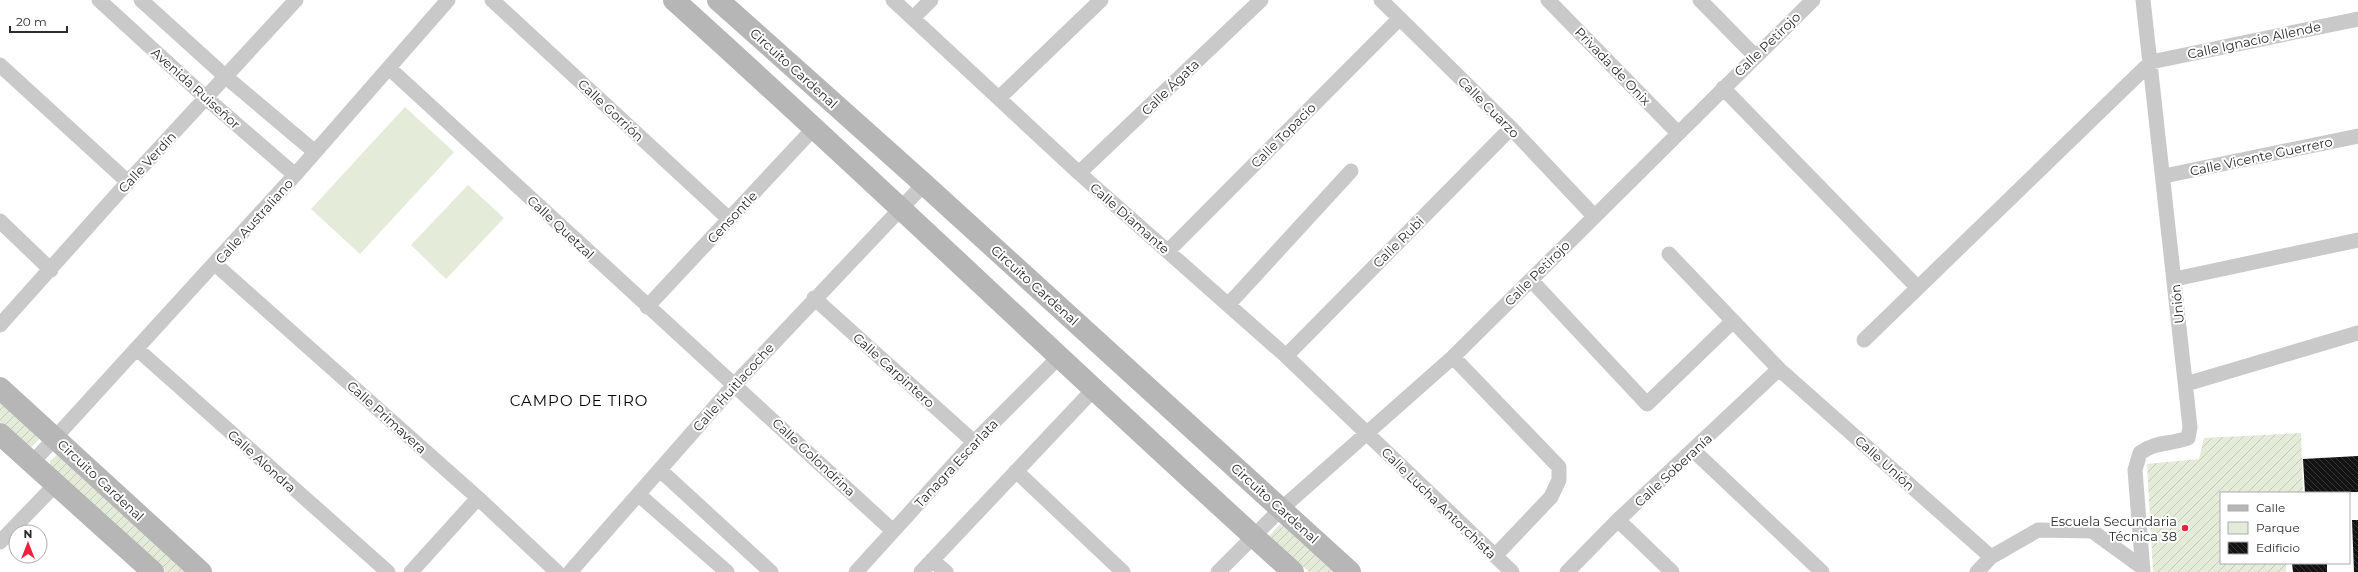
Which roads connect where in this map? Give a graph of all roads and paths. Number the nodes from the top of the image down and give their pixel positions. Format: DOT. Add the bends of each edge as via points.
graph roads {
  1 [pos="99,0"];
  2 [pos="141,0"];
  3 [pos="296,0"];
  4 [pos="448,0"];
  5 [pos="492,0"];
  6 [pos="674,0"];
  7 [pos="718,0"];
  8 [pos="894,0"];
  9 [pos="931,0"];
  10 [pos="1101,0"];
  11 [pos="1261,0"];
  12 [pos="1381,0"];
  13 [pos="1548,0"];
  14 [pos="1700,0"];
  15 [pos="1813,0"];
  16 [pos="2143,0"];
  17 [pos="913,18"];
  18 [pos="1399,19"];
  19 [pos="2358,19"];
  20 [pos="1755,56"];
  21 [pos="2151,62"];
  22 [pos="0,65"];
  23 [pos="389,68"];
  24 [pos="226,77"];
  25 [pos="1723,88"];
  26 [pos="206,98"];
  27 [pos="999,98"];
  28 [pos="815,127"];
  29 [pos="1511,128"];
  30 [pos="1678,133"];
  31 [pos="2358,136"];
  32 [pos="315,152"];
  33 [pos="1351,171"];
  34 [pos="1079,173"];
  35 [pos="295,175"];
  36 [pos="2164,176"];
  37 [pos="128,182"];
  38 [pos="924,184"];
  39 [pos="902,208"];
  40 [pos="1594,216"];
  41 [pos="730,220"];
  42 [pos="0,221"];
  43 [pos="2358,240"];
  44 [pos="1168,251"];
  45 [pos="1669,254"];
  46 [pos="215,264"];
  47 [pos="51,270"];
  48 [pos="2175,279"];
  49 [pos="1530,280"];
  50 [pos="1917,287"];
  51 [pos="814,298"];
  52 [pos="1228,305"];
  53 [pos="647,307"];
  54 [pos="1732,322"];
  55 [pos="0,325"];
  56 [pos="2358,333"];
  57 [pos="1864,340"];
  58 [pos="137,349"];
  59 [pos="1286,356"];
  60 [pos="1059,357"];
  61 [pos="1453,357"];
  62 [pos="1779,369"];
  63 [pos="735,384"];
  64 [pos="2186,384"];
  65 [pos="0,388"];
  66 [pos="1093,390"];
  67 [pos="0,434"];
  68 [pos="1367,434"];
  69 [pos="55,437"];
  70 [pos="974,442"];
  71 [pos="1694,451"];
  72 [pos="32,463"];
  73 [pos="660,470"];
  74 [pos="1016,471"];
  75 [pos="56,484"];
  76 [pos="639,495"];
  77 [pos="478,498"];
  78 [pos="1281,509"];
  79 [pos="1618,520"];
  80 [pos="893,531"];
  81 [pos="1253,536"];
  82 [pos="0,542"];
  83 [pos="1495,556"];
  84 [pos="1991,557"];
  85 [pos="932,560"];
  86 [pos="2143,570"];
  87 [pos="153,572"];
  88 [pos="201,572"];
  89 [pos="388,572"];
  90 [pos="411,572"];
  91 [pos="557,572"];
  92 [pos="570,572"];
  93 [pos="727,572"];
  94 [pos="771,572"];
  95 [pos="856,572"];
  96 [pos="921,572"];
  97 [pos="946,572"];
  98 [pos="1123,572"];
  99 [pos="1218,572"];
  100 [pos="1293,572"];
  101 [pos="1350,572"];
  102 [pos="1512,572"];
  103 [pos="1567,572"];
  104 [pos="1672,572"];
  105 [pos="1822,572"];
  106 [pos="1977,572"];
  1 -- 26 [label="street, Avenida Ruiseñor"];
  2 -- 24 [label="street"];
  3 -- 24 [label="street, Calle Verdín"];
  4 -- 23 [label="street, Calle Australiano"];
  5 -- 41 [label="street, Calle Gorrión"];
  6 -- 28 [label="street"];
  7 -- 38 [label="street, Circuito Cardenal"];
  8 -- 17 [label="street, Calle Diamante"];
  9 -- 17 [label="street"];
  10 -- 27 [label="street"];
  11 -- 34 [label="street, Calle Ágata"];
  12 -- 18 [label="street, Calle Cuarzo"];
  13 -- 30 [label="street, Privada de Onix"];
  14 -- 20 [label="street"];
  15 -- 20 [label="street, Calle Petirojo"];
  16 -- 21 [label="street, Unión"];
  17 -- 27 [label="street, Calle Diamante"];
  18 -- 29 [label="street, Calle Cuarzo"];
  18 -- 44 [label="street, Calle Topacio"];
  19 -- 21 [label="street, Calle Ignacio Allende"];
  20 -- 25 [label="street, Calle Petirojo"];
  21 -- 36 [label="street, Unión"];
  21 -- 50 [label="street"];
  22 -- 37 [label="street"];
  23 -- 32 [label="street, Calle Australiano"];
  23 -- 53 [label="street, Calle Quetzal"];
  24 -- 26 [label="street, Calle Verdín"];
  24 -- 32 [label="street"];
  25 -- 30 [label="street, Calle Petirojo"];
  25 -- 50 [label="street"];
  26 -- 35 [label="street, Avenida Ruiseñor"];
  26 -- 37 [label="street, Calle Verdín"];
  27 -- 34 [label="street, Calle Diamante"];
  28 -- 39 [label="street"];
  28 -- 41 [label="street, Censontle"];
  29 -- 40 [label="street, Calle Cuarzo"];
  29 -- 59 [label="street, Calle Rubi"];
  30 -- 40 [label="street, Calle Petirojo"];
  31 -- 36 [label="street, Calle Vicente Guerrero"];
  32 -- 35 [label="street, Calle Australiano"];
  33 -- 52 [label="street"];
  34 -- 44 [label="street, Calle Diamante"];
  35 -- 46 [label="street, Calle Australiano"];
  36 -- 48 [label="street, Unión"];
  37 -- 47 [label="street, Calle Verdín"];
  38 -- 39 [label="street, Calle Huitlacoche"];
  38 -- 78 [label="street, Circuito Cardenal"];
  39 -- 51 [label="street, Calle Huitlacoche"];
  39 -- 60 [label="street"];
  40 -- 49 [label="street, Calle Petirojo"];
  41 -- 53 [label="street, Censontle"];
  42 -- 47 [label="street"];
  43 -- 48 [label="street"];
  44 -- 52 [label="street, Calle Diamante"];
  45 -- 54 [label="street, Calle Unión"];
  46 -- 58 [label="street, Calle Australiano"];
  46 -- 77 [label="street, Calle Primavera"];
  47 -- 55 [label="street, Calle Verdín"];
  48 -- 64 [label="street, Unión"];
  49 -- 54 [label="street" via="1647,404"];
  49 -- 61 [label="street, Calle Petirojo"];
  50 -- 57 [label="street"];
  51 -- 63 [label="street, Calle Huitlacoche"];
  51 -- 70 [label="street, Calle Carpintero"];
  52 -- 59 [label="street, Calle Diamante"];
  53 -- 63 [label="street, Calle Quetzal"];
  54 -- 62 [label="street, Calle Unión"];
  56 -- 64 [label="street"];
  58 -- 69 [label="street, Calle Australiano"];
  58 -- 89 [label="street, Calle Alondra"];
  59 -- 68 [label="street, Calle Diamante"];
  60 -- 66 [label="street"];
  60 -- 70 [label="street, Tanagra Escarlata"];
  61 -- 68 [label="street, Calle Petirojo"];
  61 -- 83 [label="street" via="1559,467 1559,480 1551,497"];
  62 -- 71 [label="street, Calle Soberanía"];
  62 -- 84 [label="street, Calle Unión"];
  63 -- 73 [label="street, Calle Huitlacoche"];
  63 -- 80 [label="street, Calle Golondrina"];
  64 -- 86 [label="street, Unión" via="2190,428 2188,438 2152,445 2140,454 2135,470"];
  65 -- 69 [label="street, Circuito Cardenal"];
  66 -- 74 [label="street"];
  66 -- 81 [label="street"];
  67 -- 72 [label="street"];
  68 -- 78 [label="street, Calle Petirojo"];
  68 -- 83 [label="street, Calle Lucha Antorchista"];
  69 -- 72 [label="street, Calle Australiano"];
  69 -- 88 [label="street, Circuito Cardenal"];
  70 -- 80 [label="street, Tanagra Escarlata"];
  71 -- 79 [label="street, Calle Soberanía"];
  71 -- 105 [label="street"];
  72 -- 75 [label="street"];
  73 -- 76 [label="street, Calle Huitlacoche"];
  73 -- 94 [label="street"];
  74 -- 85 [label="street"];
  74 -- 98 [label="street"];
  75 -- 82 [label="street"];
  75 -- 87 [label="street"];
  76 -- 92 [label="street, Calle Huitlacoche"];
  76 -- 93 [label="street"];
  77 -- 90 [label="street"];
  77 -- 91 [label="street, Calle Primavera"];
  78 -- 81 [label="street, Calle Petirojo"];
  78 -- 101 [label="street, Circuito Cardenal"];
  79 -- 103 [label="street, Calle Soberanía"];
  79 -- 104 [label="street"];
  80 -- 95 [label="street, Tanagra Escarlata"];
  81 -- 99 [label="street, Calle Petirojo"];
  81 -- 100 [label="street"];
  83 -- 102 [label="street, Calle Lucha Antorchista"];
  84 -- 86 [label="street" via="2038,530 2092,532"];
  84 -- 106 [label="street"];
  85 -- 96 [label="street"];
  85 -- 97 [label="street"];
}
